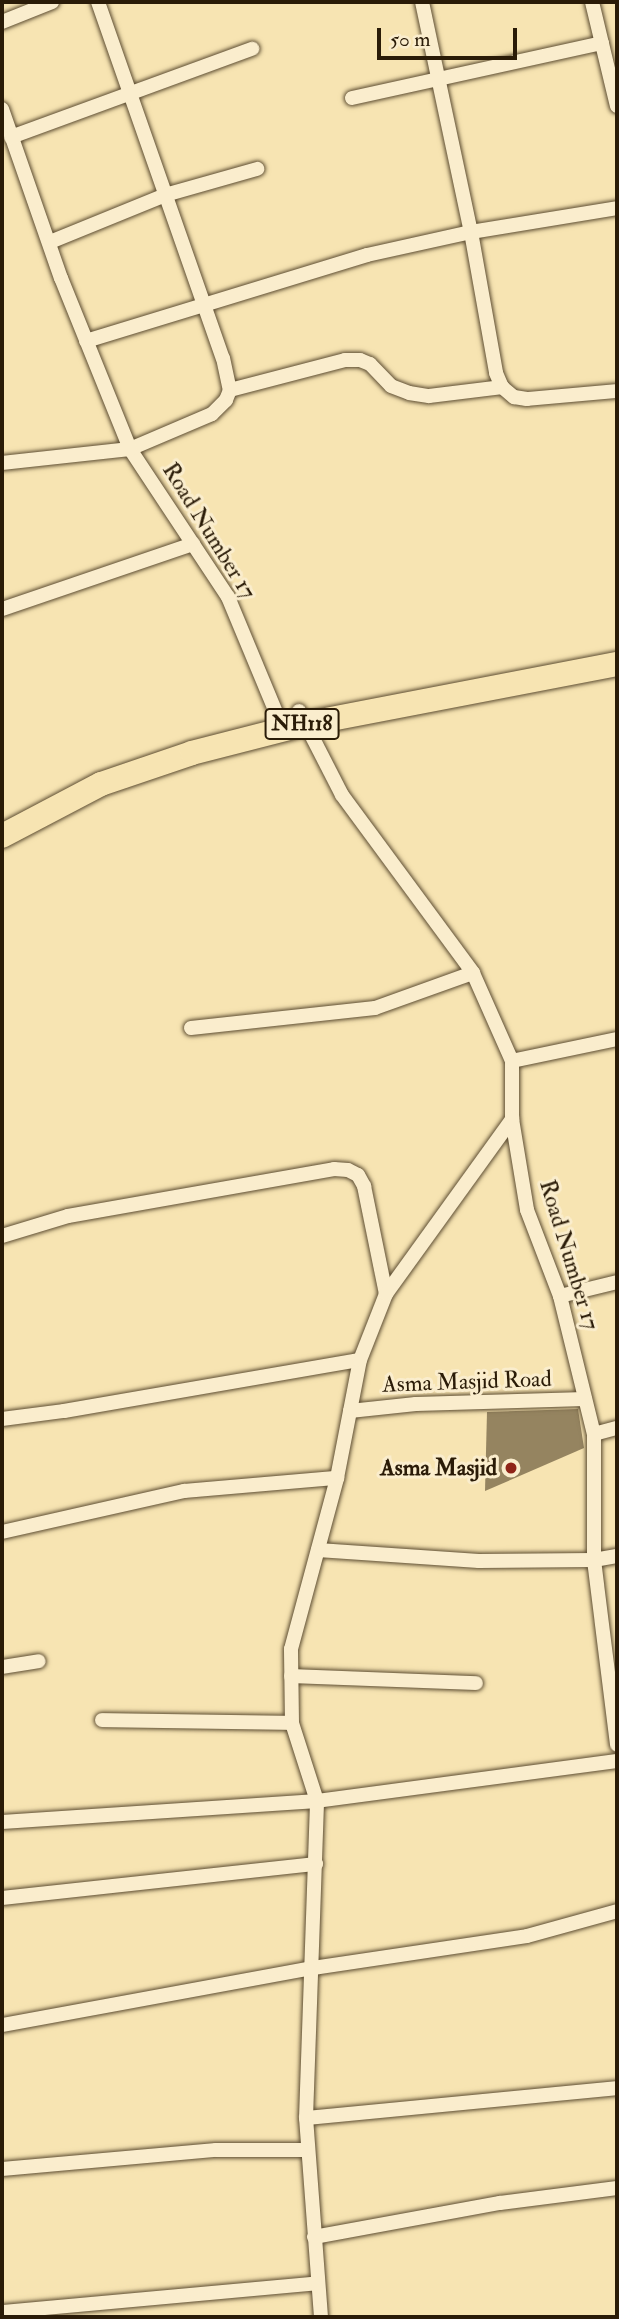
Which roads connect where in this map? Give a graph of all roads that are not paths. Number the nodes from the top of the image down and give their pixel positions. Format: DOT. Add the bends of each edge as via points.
graph roads {
  1 [pos="52,2"];
  2 [pos="98,2"];
  3 [pos="422,2"];
  4 [pos="592,2"];
  5 [pos="2,22"];
  6 [pos="602,43"];
  7 [pos="252,49"];
  8 [pos="438,77"];
  9 [pos="131,95"];
  10 [pos="352,98"];
  11 [pos="617,106"];
  12 [pos="2,109"];
  13 [pos="11,137"];
  14 [pos="257,169"];
  15 [pos="165,195"];
  16 [pos="617,208"];
  17 [pos="471,232"];
  18 [pos="50,242"];
  19 [pos="202,303"];
  20 [pos="86,341"];
  21 [pos="502,387"];
  22 [pos="230,390"];
  23 [pos="617,391"];
  24 [pos="130,449"];
  25 [pos="2,463"];
  26 [pos="193,544"];
  27 [pos="2,609"];
  28 [pos="617,652"];
  29 [pos="617,664"];
  30 [pos="294,717"];
  31 [pos="2,820"];
  32 [pos="2,836"];
  33 [pos="473,974"];
  34 [pos="191,1027"];
  35 [pos="617,1038"];
  36 [pos="512,1061"];
  37 [pos="512,1119"];
  38 [pos="2,1236"];
  39 [pos="617,1282"];
  40 [pos="386,1294"];
  41 [pos="560,1296"];
  42 [pos="360,1360"];
  43 [pos="586,1399"];
  44 [pos="350,1411"];
  45 [pos="2,1419"];
  46 [pos="617,1428"];
  47 [pos="594,1434"];
  48 [pos="337,1478"];
  49 [pos="2,1532"];
  50 [pos="318,1550"];
  51 [pos="617,1556"];
  52 [pos="594,1560"];
  53 [pos="39,1661"];
  54 [pos="2,1667"];
  55 [pos="291,1676"];
  56 [pos="476,1683"];
  57 [pos="103,1720"];
  58 [pos="292,1723"];
  59 [pos="616,1723"];
  60 [pos="617,1745"];
  61 [pos="617,1761"];
  62 [pos="317,1801"];
  63 [pos="2,1822"];
  64 [pos="316,1864"];
  65 [pos="2,1898"];
  66 [pos="617,1911"];
  67 [pos="313,1968"];
  68 [pos="2,2025"];
  69 [pos="617,2088"];
  70 [pos="306,2118"];
  71 [pos="308,2150"];
  72 [pos="2,2169"];
  73 [pos="617,2188"];
  74 [pos="314,2237"];
  75 [pos="318,2283"];
  76 [pos="2,2312"];
  77 [pos="321,2317"];
  1 -- 5 [label="street"];
  2 -- 9 [label="street"];
  3 -- 8 [label="street"];
  4 -- 6 [label="street"];
  6 -- 8 [label="street"];
  6 -- 11 [label="street"];
  7 -- 9 [label="street"];
  8 -- 10 [label="street"];
  8 -- 17 [label="street"];
  9 -- 13 [label="street"];
  9 -- 15 [label="street"];
  12 -- 13 [label="street, Road Number 17"];
  13 -- 18 [label="street, Road Number 17"];
  14 -- 15 [label="street"];
  15 -- 18 [label="street"];
  15 -- 19 [label="street"];
  16 -- 17 [label="street"];
  17 -- 19 [label="street" via="368,255"];
  17 -- 21 [label="street"];
  18 -- 20 [label="street, Road Number 17"];
  19 -- 20 [label="street"];
  19 -- 22 [label="street"];
  20 -- 24 [label="street, Road Number 17"];
  21 -- 22 [label="street" via="429,396 409,393 391,386 370,364 345,360"];
  21 -- 23 [label="street" via="514,397 527,399"];
  22 -- 24 [label="street" via="212,414"];
  24 -- 25 [label="street"];
  24 -- 26 [label="street, Road Number 17"];
  26 -- 27 [label="street"];
  26 -- 30 [label="street, Road Number 17" via="228,597"];
  28 -- 30 [label="highway, NH118"];
  29 -- 30 [label="highway, NH118"];
  30 -- 31 [label="highway, NH118" via="130,756"];
  30 -- 32 [label="highway, NH118" via="101,784"];
  30 -- 33 [label="street, Road Number 17" via="342,795"];
  33 -- 34 [label="street" via="374,1008"];
  33 -- 36 [label="street, Road Number 17"];
  35 -- 36 [label="street"];
  36 -- 37 [label="street, Road Number 17"];
  37 -- 40 [label="street"];
  37 -- 41 [label="street, Road Number 17" via="527,1210"];
  38 -- 40 [label="street" via="68,1216 348,1170 358,1175 364,1186"];
  39 -- 41 [label="street"];
  40 -- 42 [label="street"];
  41 -- 43 [label="street, Road Number 17"];
  42 -- 44 [label="street"];
  42 -- 45 [label="street"];
  43 -- 44 [label="street, Asma Masjid Road" via="416,1404"];
  43 -- 47 [label="street, Road Number 17"];
  44 -- 48 [label="street"];
  46 -- 47 [label="street"];
  47 -- 52 [label="street, Road Number 17"];
  48 -- 49 [label="street" via="184,1491"];
  48 -- 50 [label="street"];
  50 -- 52 [label="street" via="479,1561"];
  50 -- 55 [label="street" via="291,1649"];
  51 -- 52 [label="street"];
  52 -- 59 [label="street, Road Number 17"];
  53 -- 54 [label="street"];
  55 -- 56 [label="street"];
  55 -- 58 [label="street"];
  57 -- 58 [label="street"];
  58 -- 62 [label="street"];
  59 -- 60 [label="street, Road Number 17"];
  61 -- 62 [label="street"];
  62 -- 63 [label="street"];
  62 -- 64 [label="street"];
  64 -- 65 [label="street"];
  64 -- 67 [label="street"];
  66 -- 67 [label="street" via="527,1936"];
  67 -- 68 [label="street"];
  67 -- 70 [label="street"];
  69 -- 70 [label="street"];
  70 -- 71 [label="street"];
  71 -- 72 [label="street" via="202,2151"];
  71 -- 74 [label="street"];
  73 -- 74 [label="street" via="500,2203"];
  74 -- 75 [label="street"];
  75 -- 76 [label="street"];
  75 -- 77 [label="street"];
}
